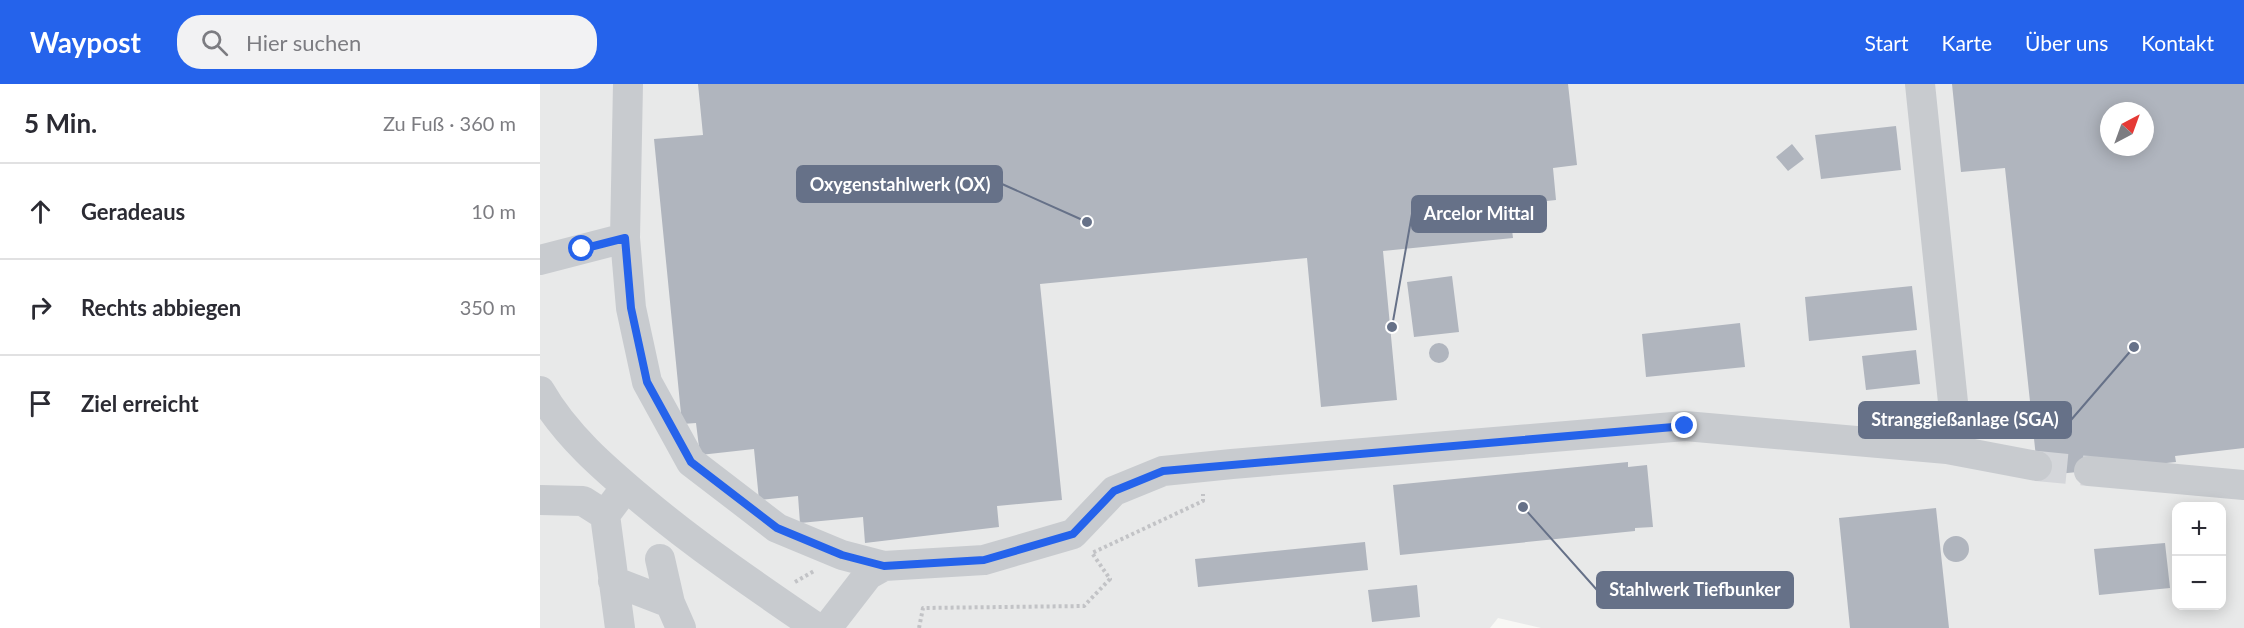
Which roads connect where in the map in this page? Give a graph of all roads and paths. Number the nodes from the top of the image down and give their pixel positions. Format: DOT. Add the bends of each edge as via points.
graph roads {
  1 [pos="628,84"];
  2 [pos="1920,84"];
  3 [pos="625,238"];
  4 [pos="540,260"];
  5 [pos="540,392"];
  6 [pos="1954,450"];
  7 [pos="2037,466"];
  8 [pos="1204,467"];
  9 [pos="2090,471"];
  10 [pos="2244,486"];
  11 [pos="626,487"];
  12 [pos="540,500"];
  13 [pos="605,515"];
  14 [pos="660,559"];
  15 [pos="884,566"];
  16 [pos="613,581"];
  17 [pos="676,616"];
  18 [pos="620,628"];
  19 [pos="817,628"];
  20 [pos="827,628"];
  21 [pos="919,628"];
  1 -- 3 [label="lane"];
  2 -- 6 [label="lane" via="1954,412"];
  3 -- 4 [label="lane"];
  3 -- 15 [label="lane" via="631,308 647,382 691,462 777,528 842,555"];
  5 -- 11 [label="lane" via="579,444"];
  6 -- 7 [label="lane"];
  6 -- 8 [label="lane" via="1685,426"];
  8 -- 15 [label="lane" via="1163,471 1114,491 1073,534 984,560"];
  8 -- 21 [label="path" via="1203,501 1092,553 1110,579 1084,606 923,608"];
  9 -- 10 [label="lane"];
  11 -- 13 [label="lane"];
  11 -- 19 [label="lane" via="682,533"];
  12 -- 13 [label="lane" via="583,501"];
  13 -- 16 [label="lane"];
  14 -- 17 [label="lane"];
  15 -- 20 [label="lane" via="868,575"];
  16 -- 17 [label="lane"];
  16 -- 18 [label="lane"];
}
